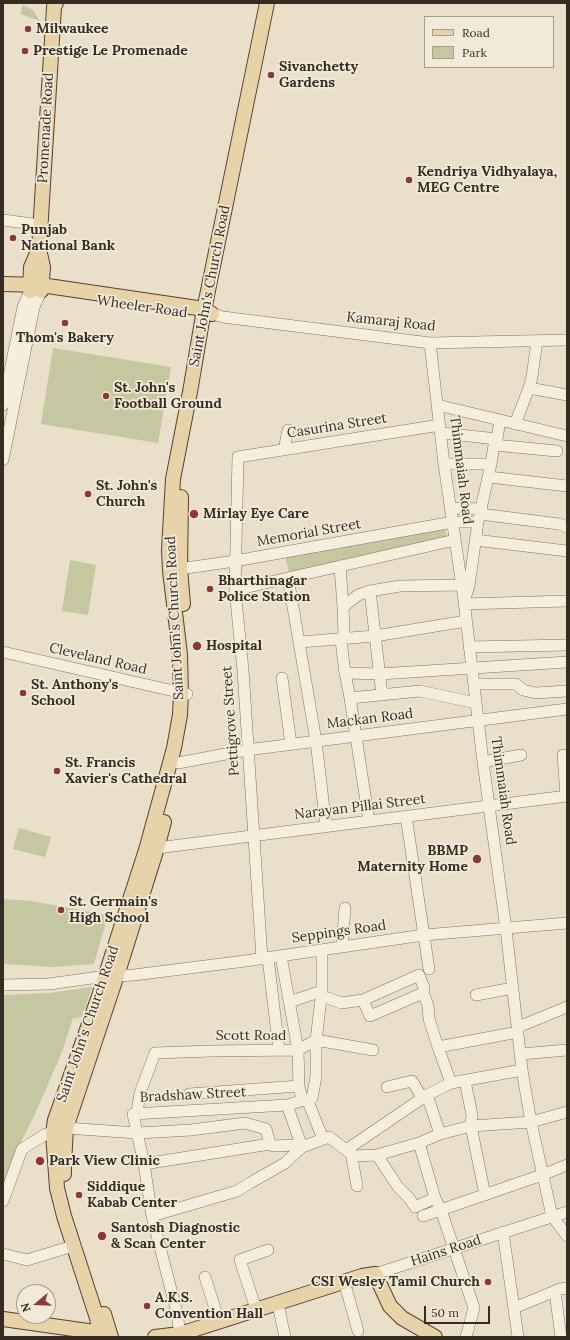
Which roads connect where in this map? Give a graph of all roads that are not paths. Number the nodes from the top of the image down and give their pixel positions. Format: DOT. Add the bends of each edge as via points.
graph roads {
  1 [pos="276,3"];
  2 [pos="54,4"];
  3 [pos="268,13"];
  4 [pos="3,220"];
  5 [pos="40,225"];
  6 [pos="3,284"];
  7 [pos="36,288"];
  8 [pos="3,291"];
  9 [pos="207,313"];
  10 [pos="567,340"];
  11 [pos="537,341"];
  12 [pos="430,343"];
  13 [pos="530,388"];
  14 [pos="567,395"];
  15 [pos="3,405"];
  16 [pos="437,405"];
  17 [pos="500,420"];
  18 [pos="515,424"];
  19 [pos="440,429"];
  20 [pos="288,430"];
  21 [pos="567,436"];
  22 [pos="495,442"];
  23 [pos="284,450"];
  24 [pos="557,451"];
  25 [pos="238,457"];
  26 [pos="3,460"];
  27 [pos="444,464"];
  28 [pos="491,464"];
  29 [pos="488,477"];
  30 [pos="567,486"];
  31 [pos="451,508"];
  32 [pos="480,515"];
  33 [pos="453,522"];
  34 [pos="567,527"];
  35 [pos="454,540"];
  36 [pos="475,540"];
  37 [pos="567,551"];
  38 [pos="235,561"];
  39 [pos="340,566"];
  40 [pos="175,570"];
  41 [pos="288,578"];
  42 [pos="462,585"];
  43 [pos="235,590"];
  44 [pos="370,591"];
  45 [pos="567,601"];
  46 [pos="464,602"];
  47 [pos="344,607"];
  48 [pos="466,621"];
  49 [pos="375,636"];
  50 [pos="341,640"];
  51 [pos="300,642"];
  52 [pos="567,645"];
  53 [pos="470,647"];
  54 [pos="3,652"];
  55 [pos="567,662"];
  56 [pos="471,668"];
  57 [pos="345,674"];
  58 [pos="380,674"];
  59 [pos="282,678"];
  60 [pos="474,684"];
  61 [pos="567,691"];
  62 [pos="184,694"];
  63 [pos="382,695"];
  64 [pos="350,698"];
  65 [pos="476,703"];
  66 [pos="567,709"];
  67 [pos="478,720"];
  68 [pos="355,736"];
  69 [pos="316,742"];
  70 [pos="291,744"];
  71 [pos="247,750"];
  72 [pos="521,755"];
  73 [pos="563,755"];
  74 [pos="483,762"];
  75 [pos="178,763"];
  76 [pos="567,796"];
  77 [pos="490,806"];
  78 [pos="406,816"];
  79 [pos="369,821"];
  80 [pos="326,826"];
  81 [pos="253,836"];
  82 [pos="157,848"];
  83 [pos="345,908"];
  84 [pos="567,923"];
  85 [pos="506,929"];
  86 [pos="424,935"];
  87 [pos="342,947"];
  88 [pos="322,950"];
  89 [pos="281,956"];
  90 [pos="265,958"];
  91 [pos="429,969"];
  92 [pos="111,977"];
  93 [pos="3,985"];
  94 [pos="513,988"];
  95 [pos="423,993"];
  96 [pos="322,995"];
  97 [pos="476,995"];
  98 [pos="363,1000"];
  99 [pos="289,1002"];
  100 [pos="567,1007"];
  101 [pos="518,1029"];
  102 [pos="316,1040"];
  103 [pos="438,1047"];
  104 [pos="279,1050"];
  105 [pos="298,1050"];
  106 [pos="373,1050"];
  107 [pos="567,1050"];
  108 [pos="520,1054"];
  109 [pos="522,1070"];
  110 [pos="465,1081"];
  111 [pos="451,1083"];
  112 [pos="299,1086"];
  113 [pos="387,1087"];
  114 [pos="189,1094"];
  115 [pos="425,1097"];
  116 [pos="304,1100"];
  117 [pos="287,1105"];
  118 [pos="567,1112"];
  119 [pos="137,1113"];
  120 [pos="531,1122"];
  121 [pos="471,1126"];
  122 [pos="59,1130"];
  123 [pos="137,1133"];
  124 [pos="440,1134"];
  125 [pos="324,1139"];
  126 [pos="419,1143"];
  127 [pos="270,1144"];
  128 [pos="302,1147"];
  129 [pos="348,1152"];
  130 [pos="377,1155"];
  131 [pos="144,1164"];
  132 [pos="567,1165"];
  133 [pos="542,1175"];
  134 [pos="357,1186"];
  135 [pos="485,1195"];
  136 [pos="435,1198"];
  137 [pos="3,1201"];
  138 [pos="441,1210"];
  139 [pos="567,1212"];
  140 [pos="152,1216"];
  141 [pos="423,1216"];
  142 [pos="552,1216"];
  143 [pos="503,1232"];
  144 [pos="567,1236"];
  145 [pos="73,1246"];
  146 [pos="454,1248"];
  147 [pos="268,1250"];
  148 [pos="3,1254"];
  149 [pos="375,1274"];
  150 [pos="205,1277"];
  151 [pos="344,1281"];
  152 [pos="567,1288"];
  153 [pos="555,1292"];
  154 [pos="280,1301"];
  155 [pos="514,1308"];
  156 [pos="256,1309"];
  157 [pos="3,1319"];
  158 [pos="220,1321"];
  159 [pos="358,1331"];
  160 [pos="180,1334"];
  161 [pos="99,1337"];
  162 [pos="111,1337"];
  163 [pos="155,1337"];
  164 [pos="285,1337"];
  165 [pos="435,1337"];
  166 [pos="466,1337"];
  167 [pos="518,1337"];
  168 [pos="561,1337"];
  1 -- 3 [label="main road, Saint John's Church Road"];
  2 -- 5 [label="main road, Promenade Road"];
  3 -- 9 [label="main road, Saint John's Church Road" via="227,236"];
  4 -- 5 [label="street"];
  5 -- 7 [label="main road, Promenade Road" via="39,249 32,267"];
  6 -- 7 [label="main road, Wheeler Road"];
  7 -- 8 [label="main road, Wheeler Road"];
  7 -- 9 [label="main road, Wheeler Road"];
  7 -- 15 [label="street, Promenade Road" via="23,307"];
  7 -- 26 [label="street, Promenade Road"];
  9 -- 12 [label="street, Kamaraj Road"];
  9 -- 40 [label="main road, Saint John's Church Road" via="181,484"];
  10 -- 11 [label="street, Kamaraj Road"];
  11 -- 12 [label="street, Kamaraj Road"];
  11 -- 13 [label="street"];
  12 -- 16 [label="street, Thimmaiah Road"];
  13 -- 14 [label="street"];
  13 -- 18 [label="street"];
  16 -- 17 [label="street"];
  16 -- 19 [label="street, Thimmaiah Road"];
  17 -- 18 [label="street"];
  17 -- 22 [label="street"];
  18 -- 21 [label="street"];
  19 -- 22 [label="street, Casurina Street"];
  19 -- 23 [label="street, Casurina Street"];
  19 -- 27 [label="street, Thimmaiah Road"];
  20 -- 23 [label="street"];
  22 -- 24 [label="street, Casurina Street"];
  22 -- 28 [label="street"];
  23 -- 25 [label="street, Casurina Street"];
  25 -- 38 [label="street, Pettigrove Street"];
  27 -- 28 [label="street"];
  27 -- 31 [label="street, Thimmaiah Road"];
  28 -- 29 [label="street"];
  29 -- 30 [label="street"];
  29 -- 32 [label="street"];
  31 -- 32 [label="street"];
  31 -- 33 [label="street, Thimmaiah Road"];
  32 -- 33 [label="street, Memorial Street"];
  32 -- 34 [label="street"];
  32 -- 36 [label="street"];
  33 -- 35 [label="street, Thimmaiah Road"];
  33 -- 38 [label="street, Memorial Street"];
  35 -- 39 [label="street"];
  35 -- 42 [label="street, Thimmaiah Road"];
  36 -- 37 [label="street"];
  36 -- 46 [label="street" via="469,586"];
  38 -- 40 [label="street, Memorial Street"];
  38 -- 43 [label="street, Pettigrove Street"];
  39 -- 41 [label="street"];
  39 -- 47 [label="street"];
  40 -- 62 [label="main road, Saint John's Church Road" via="186,651"];
  41 -- 43 [label="street"];
  41 -- 51 [label="street"];
  42 -- 44 [label="street" via="400,586"];
  42 -- 46 [label="street, Thimmaiah Road"];
  43 -- 71 [label="street, Pettigrove Street"];
  44 -- 47 [label="street" via="358,595"];
  44 -- 49 [label="street"];
  45 -- 46 [label="street"];
  46 -- 48 [label="street, Thimmaiah Road"];
  47 -- 50 [label="street" via="344,634"];
  48 -- 49 [label="street"];
  48 -- 53 [label="street, Thimmaiah Road"];
  49 -- 50 [label="street"];
  49 -- 58 [label="street"];
  50 -- 51 [label="street"];
  50 -- 57 [label="street"];
  51 -- 69 [label="street"];
  52 -- 53 [label="street"];
  53 -- 56 [label="street, Thimmaiah Road"];
  54 -- 62 [label="street, Cleveland Road"];
  55 -- 56 [label="street"];
  56 -- 58 [label="street"];
  56 -- 60 [label="street, Thimmaiah Road"];
  57 -- 58 [label="street"];
  57 -- 64 [label="street"];
  58 -- 63 [label="street"];
  59 -- 70 [label="street"];
  60 -- 61 [label="street" via="516,684 523,690 536,693"];
  60 -- 65 [label="street, Thimmaiah Road"];
  62 -- 75 [label="main road, Saint John's Church Road" via="186,717"];
  62 -- 92 [label="main road, Saint John's Church Road" via="176,741"];
  63 -- 64 [label="street"];
  63 -- 65 [label="street" via="420,691"];
  64 -- 68 [label="street"];
  65 -- 67 [label="street, Thimmaiah Road"];
  66 -- 67 [label="street, Mackan Road"];
  67 -- 68 [label="street, Mackan Road"];
  67 -- 74 [label="street, Thimmaiah Road"];
  68 -- 69 [label="street, Mackan Road"];
  68 -- 79 [label="street"];
  69 -- 70 [label="street, Mackan Road"];
  69 -- 80 [label="street"];
  70 -- 71 [label="street, Mackan Road"];
  71 -- 75 [label="street, Mackan Road"];
  71 -- 81 [label="street, Pettigrove Street"];
  72 -- 74 [label="street"];
  73 -- 76 [label="street"];
  74 -- 77 [label="street, Thimmaiah Road"];
  75 -- 82 [label="main road, Saint John's Church Road"];
  76 -- 77 [label="street, Narayan Pillai Street"];
  77 -- 78 [label="street, Narayan Pillai Street"];
  77 -- 85 [label="street, Thimmaiah Road"];
  78 -- 79 [label="street, Narayan Pillai Street"];
  78 -- 86 [label="street"];
  79 -- 80 [label="street, Narayan Pillai Street"];
  80 -- 81 [label="street, Narayan Pillai Street"];
  81 -- 82 [label="street, Narayan Pillai Street"];
  81 -- 90 [label="street, Pettigrove Street"];
  82 -- 92 [label="main road, Saint John's Church Road"];
  83 -- 87 [label="street"];
  84 -- 85 [label="street, Seppings Road"];
  85 -- 86 [label="street, Seppings Road"];
  85 -- 94 [label="street, Thimmaiah Road"];
  86 -- 87 [label="street, Seppings Road"];
  86 -- 91 [label="street"];
  87 -- 88 [label="street, Seppings Road"];
  88 -- 89 [label="street, Seppings Road"];
  88 -- 96 [label="street"];
  89 -- 90 [label="street, Seppings Road"];
  89 -- 99 [label="street"];
  90 -- 92 [label="street, Seppings Road"];
  90 -- 104 [label="street, Pettigrove Street"];
  92 -- 93 [label="street, Seppings Road" via="49,984"];
  92 -- 122 [label="main road, Saint John's Church Road"];
  94 -- 97 [label="street"];
  94 -- 101 [label="street, Thimmaiah Road"];
  95 -- 98 [label="street" via="370,1016"];
  95 -- 98 [label="street" via="424,988 419,975"];
  95 -- 103 [label="street"];
  96 -- 98 [label="street" via="341,1003"];
  96 -- 99 [label="street"];
  96 -- 102 [label="street"];
  99 -- 105 [label="street"];
  100 -- 101 [label="street"];
  101 -- 103 [label="street"];
  101 -- 108 [label="street, Thimmaiah Road"];
  102 -- 105 [label="street, Scott Road"];
  102 -- 106 [label="street"];
  102 -- 116 [label="street" via="316,1077 312,1098"];
  103 -- 111 [label="street"];
  104 -- 105 [label="street, Scott Road"];
  104 -- 119 [label="street, Scott Road" via="156,1053 140,1093"];
  105 -- 112 [label="street"];
  107 -- 108 [label="street"];
  108 -- 109 [label="street, Thimmaiah Road"];
  109 -- 110 [label="street"];
  109 -- 120 [label="street, Thimmaiah Road"];
  110 -- 111 [label="street"];
  110 -- 121 [label="street" via="472,1115"];
  111 -- 115 [label="street"];
  112 -- 114 [label="street"];
  112 -- 116 [label="street"];
  113 -- 115 [label="street" via="412,1081"];
  115 -- 124 [label="street"];
  115 -- 129 [label="street"];
  116 -- 117 [label="street, Bradshaw Street"];
  116 -- 125 [label="street"];
  117 -- 119 [label="street, Bradshaw Street"];
  117 -- 128 [label="street"];
  118 -- 120 [label="street"];
  119 -- 123 [label="street, Bradshaw Street" via="133,1114"];
  120 -- 121 [label="street"];
  120 -- 133 [label="street, Thimmaiah Road"];
  121 -- 124 [label="street"];
  121 -- 135 [label="street"];
  122 -- 123 [label="street"];
  122 -- 137 [label="street" via="46,1134 22,1149"];
  122 -- 145 [label="main road, Saint John's Church Road" via="57,1188"];
  122 -- 162 [label="main road, Saint John's Church Road" via="72,1217"];
  123 -- 127 [label="street" via="191,1130 244,1123 266,1129"];
  123 -- 131 [label="street, Bradshaw Street"];
  124 -- 126 [label="street"];
  125 -- 128 [label="street"];
  125 -- 129 [label="street" via="329,1137"];
  126 -- 130 [label="street"];
  126 -- 136 [label="street"];
  127 -- 128 [label="street"];
  127 -- 131 [label="street"];
  128 -- 140 [label="street" via="284,1163 237,1191"];
  129 -- 130 [label="street" via="354,1156"];
  129 -- 134 [label="street"];
  130 -- 136 [label="street" via="415,1207"];
  131 -- 140 [label="street, Bradshaw Street"];
  132 -- 133 [label="street"];
  133 -- 135 [label="street"];
  133 -- 142 [label="street, Thimmaiah Road"];
  135 -- 138 [label="street"];
  136 -- 138 [label="street"];
  138 -- 141 [label="street"];
  138 -- 146 [label="street"];
  139 -- 142 [label="street, Hains Road"];
  140 -- 160 [label="street, Bradshaw Street"];
  142 -- 143 [label="street, Hains Road"];
  142 -- 144 [label="street, Thimmaiah Road"];
  143 -- 146 [label="street, Hains Road"];
  143 -- 155 [label="street"];
  145 -- 148 [label="street" via="27,1260"];
  145 -- 161 [label="main road, Saint John's Church Road" via="97,1318"];
  146 -- 149 [label="street, Hains Road"];
  146 -- 166 [label="street" via="474,1308"];
  147 -- 156 [label="street" via="240,1260"];
  149 -- 151 [label="main road, Hains Road"];
  149 -- 165 [label="main road" via="390,1306 402,1318"];
  150 -- 158 [label="street"];
  151 -- 154 [label="main road, Hains Road"];
  151 -- 159 [label="street"];
  152 -- 153 [label="street"];
  153 -- 155 [label="street"];
  153 -- 168 [label="street"];
  154 -- 156 [label="main road, Hains Road"];
  154 -- 164 [label="street" via="279,1309"];
  155 -- 167 [label="street"];
  156 -- 158 [label="main road, Hains Road"];
  157 -- 161 [label="main road" via="88,1331"];
  158 -- 160 [label="main road, Hains Road"];
  160 -- 163 [label="main road, Hains Road"];
}
